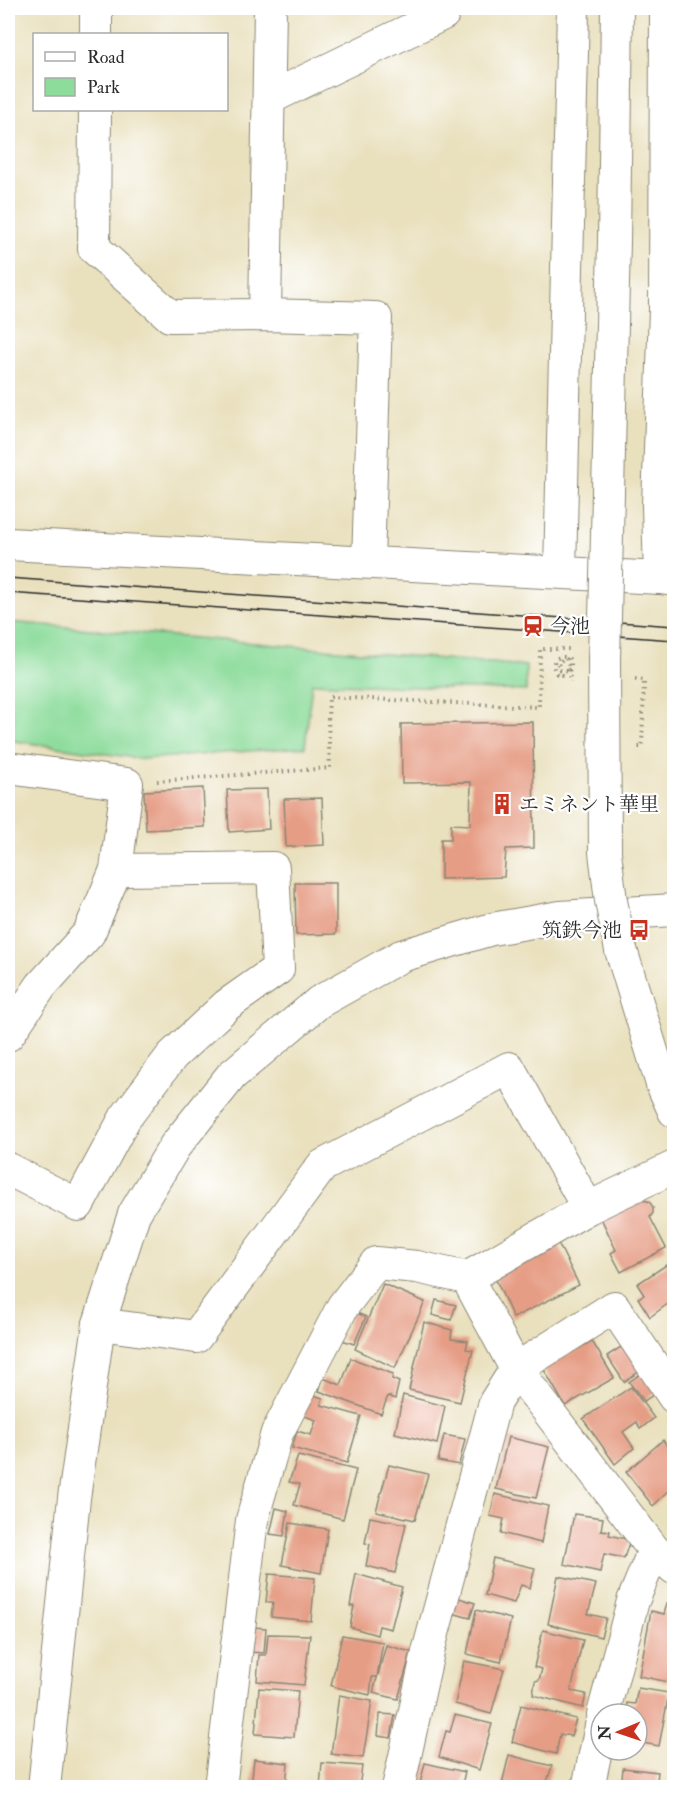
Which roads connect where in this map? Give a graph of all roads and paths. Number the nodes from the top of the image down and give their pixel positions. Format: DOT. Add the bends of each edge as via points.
graph roads {
  1 [pos="96,8"];
  2 [pos="270,8"];
  3 [pos="443,8"];
  4 [pos="573,8"];
  5 [pos="617,8"];
  6 [pos="669,19"];
  7 [pos="96,33"];
  8 [pos="270,98"];
  9 [pos="95,111"];
  10 [pos="265,315"];
  11 [pos="8,544"];
  12 [pos="368,562"];
  13 [pos="560,572"];
  14 [pos="667,579"];
  15 [pos="583,648"];
  16 [pos="565,673"];
  17 [pos="570,686"];
  18 [pos="8,768"];
  19 [pos="127,784"];
  20 [pos="116,870"];
  21 [pos="675,910"];
  22 [pos="8,1035"];
  23 [pos="670,1091"];
  24 [pos="675,1167"];
  25 [pos="8,1169"];
  26 [pos="588,1208"];
  27 [pos="467,1278"];
  28 [pos="99,1324"];
  29 [pos="516,1369"];
  30 [pos="675,1397"];
  31 [pos="664,1559"];
  32 [pos="606,1702"];
  33 [pos="593,1762"];
  34 [pos="44,1788"];
  35 [pos="220,1788"];
  36 [pos="398,1788"];
  37 [pos="588,1788"];
  1 -- 7 [label="street"];
  2 -- 8 [label="street"];
  3 -- 8 [label="street" via="443,14"];
  4 -- 13 [label="street"];
  5 -- 23 [label="street, bridge" via="604,852 621,950"];
  6 -- 14 [label="street" via="658,505"];
  8 -- 10 [label="street"];
  9 -- 10 [label="street" via="94,248 170,316"];
  10 -- 12 [label="street" via="376,318"];
  11 -- 12 [label="street"];
  12 -- 13 [label="street"];
  13 -- 14 [label="street"];
  15 -- 19 [label="path" via="540,649 539,707 329,697 330,768"];
  16 -- 16 [label="path, bridge" via="572,662 563,656 555,659 557,674"];
  16 -- 17 [label="path" via="558,666 564,658 569,666"];
  18 -- 19 [label="street"];
  19 -- 20 [label="street"];
  20 -- 22 [label="street" via="88,933 41,986"];
  20 -- 25 [label="street" via="273,868 278,969 227,1005 172,1056 125,1118 78,1205"];
  21 -- 28 [label="street" via="560,917 492,929 401,956 320,1002 232,1075 175,1146 134,1214"];
  24 -- 26 [label="street"];
  26 -- 27 [label="street"];
  26 -- 28 [label="street" via="509,1068 321,1166 196,1337"];
  27 -- 29 [label="street"];
  27 -- 35 [label="street" via="376,1263 343,1306 277,1433 252,1520"];
  28 -- 34 [label="street" via="74,1498"];
  29 -- 30 [label="street" via="614,1307"];
  29 -- 31 [label="street"];
  29 -- 36 [label="street" via="495,1402 428,1652"];
  31 -- 32 [label="street" via="633,1601"];
  33 -- 37 [label="street"];
}
